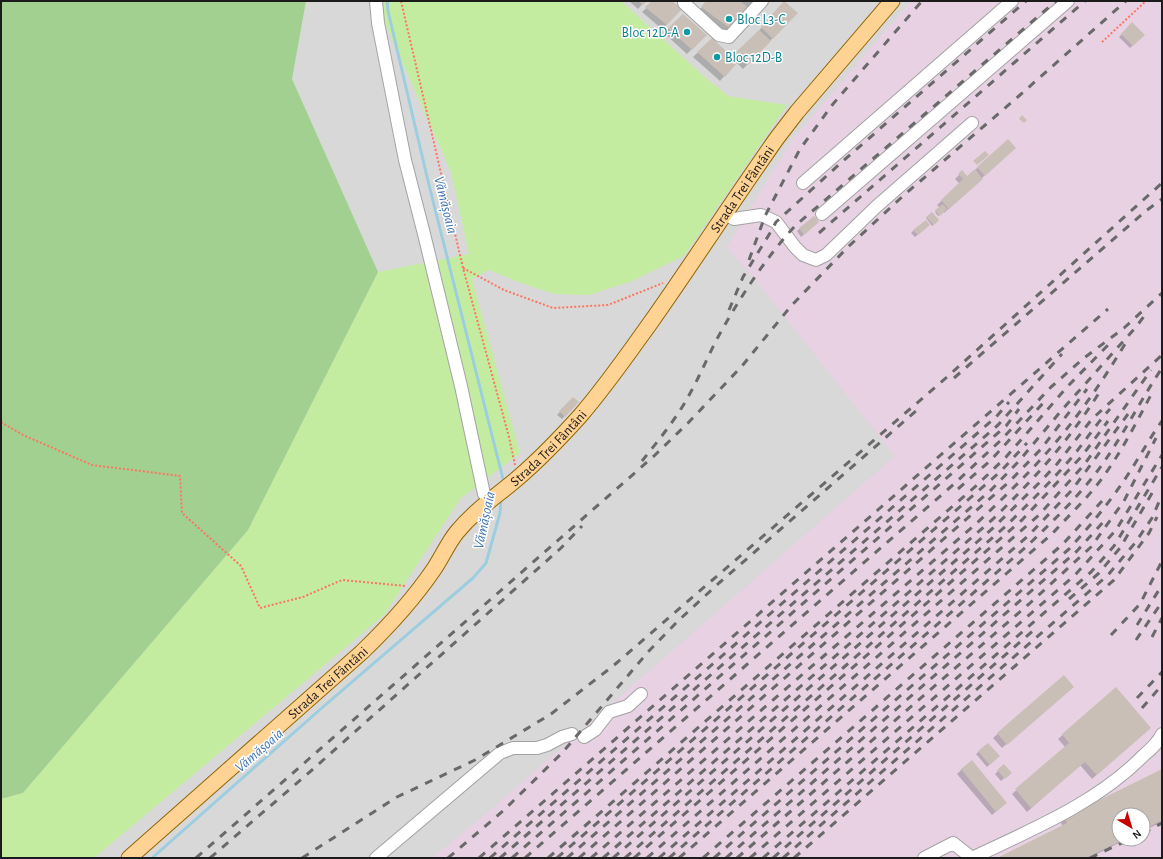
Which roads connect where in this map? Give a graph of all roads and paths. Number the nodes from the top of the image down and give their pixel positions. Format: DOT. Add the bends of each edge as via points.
graph roads {
  1 [pos="376,1"];
  2 [pos="401,1"];
  3 [pos="762,1"];
  4 [pos="892,1"];
  5 [pos="1012,1"];
  6 [pos="1068,1"];
  7 [pos="1146,1"];
  8 [pos="683,2"];
  9 [pos="1102,42"];
  10 [pos="972,123"];
  11 [pos="803,183"];
  12 [pos="725,214"];
  13 [pos="822,214"];
  14 [pos="463,268"];
  15 [pos="675,288"];
  16 [pos="1,422"];
  17 [pos="513,482"];
  18 [pos="491,499"];
  19 [pos="418,591"];
  20 [pos="641,694"];
  21 [pos="572,734"];
  22 [pos="1162,734"];
  23 [pos="584,737"];
  24 [pos="129,858"];
  25 [pos="376,858"];
  26 [pos="924,858"];
  27 [pos="972,858"];
  1 -- 18 [label="street" via="405,160 461,386 484,494"];
  2 -- 14 [label="path"];
  3 -- 8 [label="street" via="729,37 719,36"];
  4 -- 12 [label="main road, Strada Trei Fântâni" via="785,127"];
  5 -- 11 [label="street"];
  6 -- 13 [label="street"];
  7 -- 9 [label="path"];
  10 -- 12 [label="street" via="826,256 816,260 803,255 776,222 765,216 734,219"];
  12 -- 15 [label="main road, Strada Trei Fântâni"];
  14 -- 15 [label="path" via="504,290 553,308 608,305 665,282"];
  14 -- 17 [label="path" via="509,437"];
  15 -- 17 [label="main road, Strada Trei Fântâni" via="604,388 554,444"];
  16 -- 19 [label="path" via="23,435 92,465 180,476 182,513 241,566 260,608 303,597 342,580 409,586"];
  17 -- 18 [label="main road, Strada Trei Fântâni"];
  18 -- 19 [label="main road, Strada Trei Fântâni" via="476,511 456,534"];
  19 -- 24 [label="main road, Strada Trei Fântâni" via="388,627 362,652"];
  20 -- 23 [label="street" via="628,706 609,712 595,730"];
  21 -- 25 [label="street" via="537,748 513,748 500,753"];
  22 -- 27 [label="street" via="1160,740 1136,764 1108,787 1063,814"];
  26 -- 27 [label="street" via="953,843"];
}
